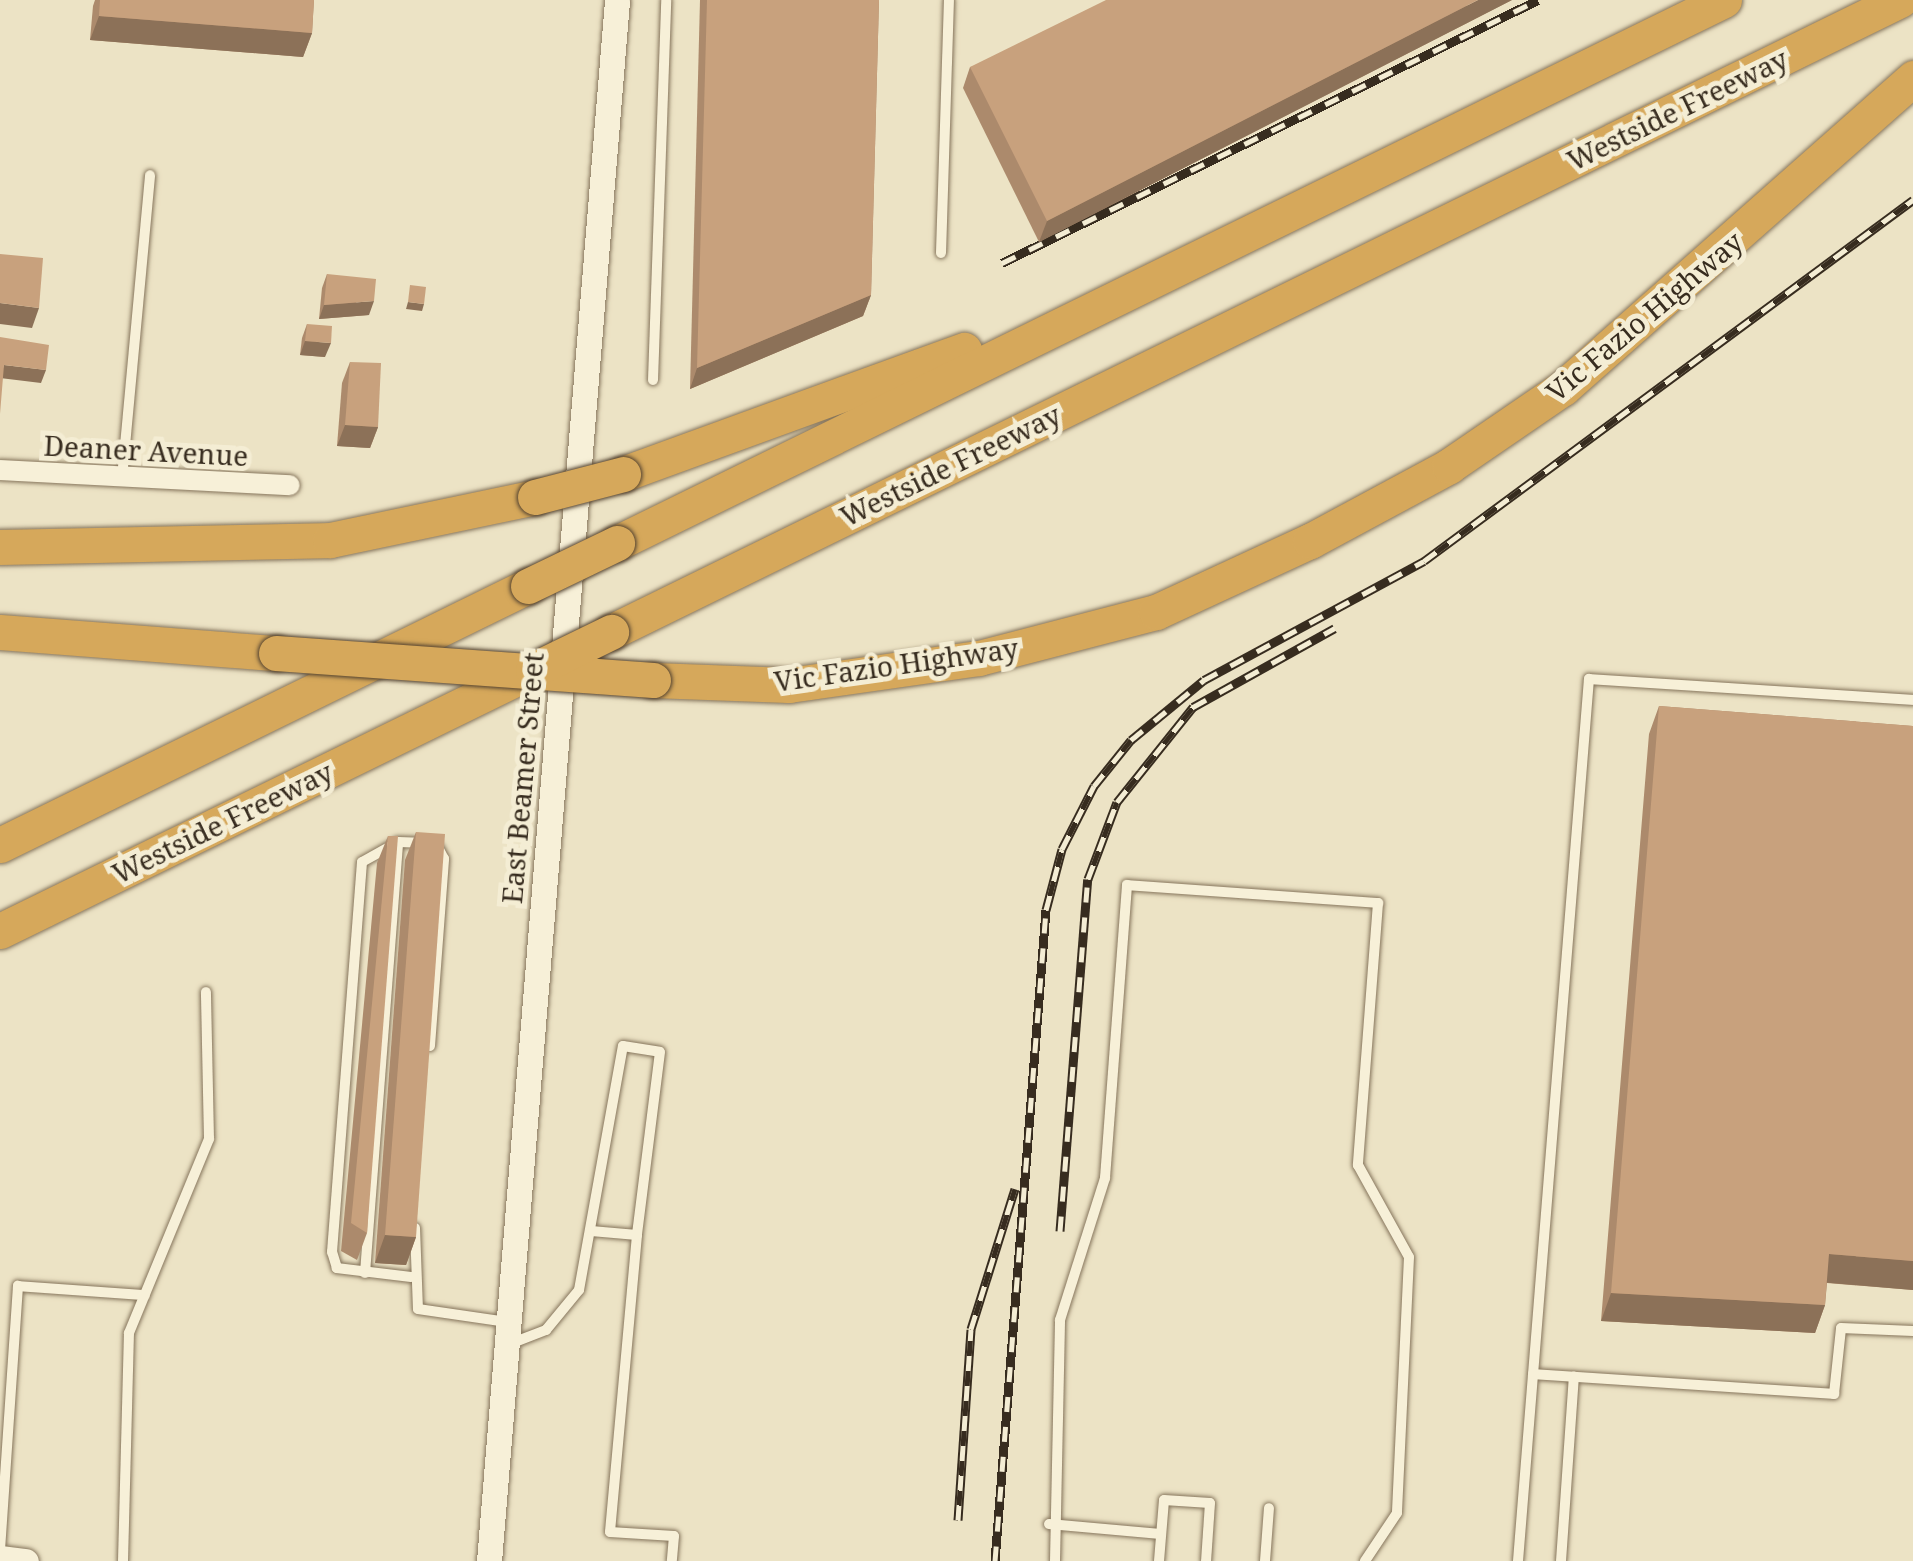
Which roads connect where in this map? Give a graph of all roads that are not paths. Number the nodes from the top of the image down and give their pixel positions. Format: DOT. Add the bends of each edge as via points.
graph roads {
  1 [pos="618,0"];
  2 [pos="666,0"];
  3 [pos="949,0"];
  4 [pos="1724,0"];
  5 [pos="1900,0"];
  6 [pos="1913,78"];
  7 [pos="150,175"];
  8 [pos="941,253"];
  9 [pos="1134,289"];
  10 [pos="653,380"];
  11 [pos="0,470"];
  12 [pos="122,479"];
  13 [pos="290,484"];
  14 [pos="0,547"];
  15 [pos="0,632"];
  16 [pos="1913,700"];
  17 [pos="398,842"];
  18 [pos="0,845"];
  19 [pos="0,930"];
  20 [pos="206,992"];
  21 [pos="429,1058"];
  22 [pos="416,1217"];
  23 [pos="591,1231"];
  24 [pos="636,1235"];
  25 [pos="365,1273"];
  26 [pos="411,1277"];
  27 [pos="145,1295"];
  28 [pos="1913,1331"];
  29 [pos="506,1334"];
  30 [pos="1533,1374"];
  31 [pos="1574,1376"];
  32 [pos="1269,1508"];
  33 [pos="1049,1524"];
  34 [pos="1161,1534"];
  35 [pos="0,1550"];
  36 [pos="0,1558"];
  37 [pos="26,1561"];
  38 [pos="122,1561"];
  39 [pos="490,1561"];
  40 [pos="672,1561"];
  41 [pos="1055,1561"];
  42 [pos="1159,1561"];
  43 [pos="1206,1561"];
  44 [pos="1265,1561"];
  45 [pos="1366,1561"];
  46 [pos="1518,1561"];
  47 [pos="1560,1561"];
  1 -- 29 [label="street, East Beamer Street"];
  2 -- 10 [label="lane"];
  3 -- 8 [label="lane"];
  4 -- 9 [label="highway"];
  5 -- 19 [label="highway, Westside Freeway, bridge"];
  6 -- 15 [label="highway, Vic Fazio Highway, bridge" via="1563,388 1449,466 1310,541 1156,612 979,658 789,685"];
  7 -- 12 [label="lane"];
  9 -- 14 [label="highway, bridge" via="623,474 535,497 311,542"];
  9 -- 18 [label="highway, bridge"];
  11 -- 12 [label="street, Deaner Avenue"];
  12 -- 13 [label="street, Deaner Avenue"];
  16 -- 30 [label="lane" via="1589,679"];
  17 -- 21 [label="lane" via="441,848 444,859"];
  17 -- 25 [label="lane"];
  17 -- 25 [label="lane" via="362,862 332,1252 337,1268"];
  20 -- 27 [label="lane" via="209,1139"];
  22 -- 26 [label="lane"];
  23 -- 24 [label="lane"];
  23 -- 24 [label="lane" via="623,1046 660,1052"];
  23 -- 29 [label="lane" via="564,1314"];
  24 -- 40 [label="lane" via="610,1532 674,1536"];
  25 -- 26 [label="lane"];
  26 -- 29 [label="lane" via="418,1309"];
  27 -- 35 [label="lane" via="18,1286"];
  27 -- 38 [label="lane" via="129,1333 121,1424"];
  28 -- 31 [label="lane" via="1841,1328 1834,1394"];
  29 -- 39 [label="street, East Beamer Street"];
  30 -- 31 [label="lane"];
  30 -- 46 [label="lane"];
  31 -- 47 [label="lane"];
  32 -- 44 [label="lane"];
  33 -- 34 [label="lane"];
  33 -- 41 [label="lane"];
  33 -- 45 [label="lane" via="1060,1320 1106,1178 1127,885 1378,903 1358,1165 1409,1257 1397,1512"];
  34 -- 42 [label="lane"];
  34 -- 43 [label="lane" via="1164,1500 1210,1504"];
  36 -- 37 [label="street"];
}
